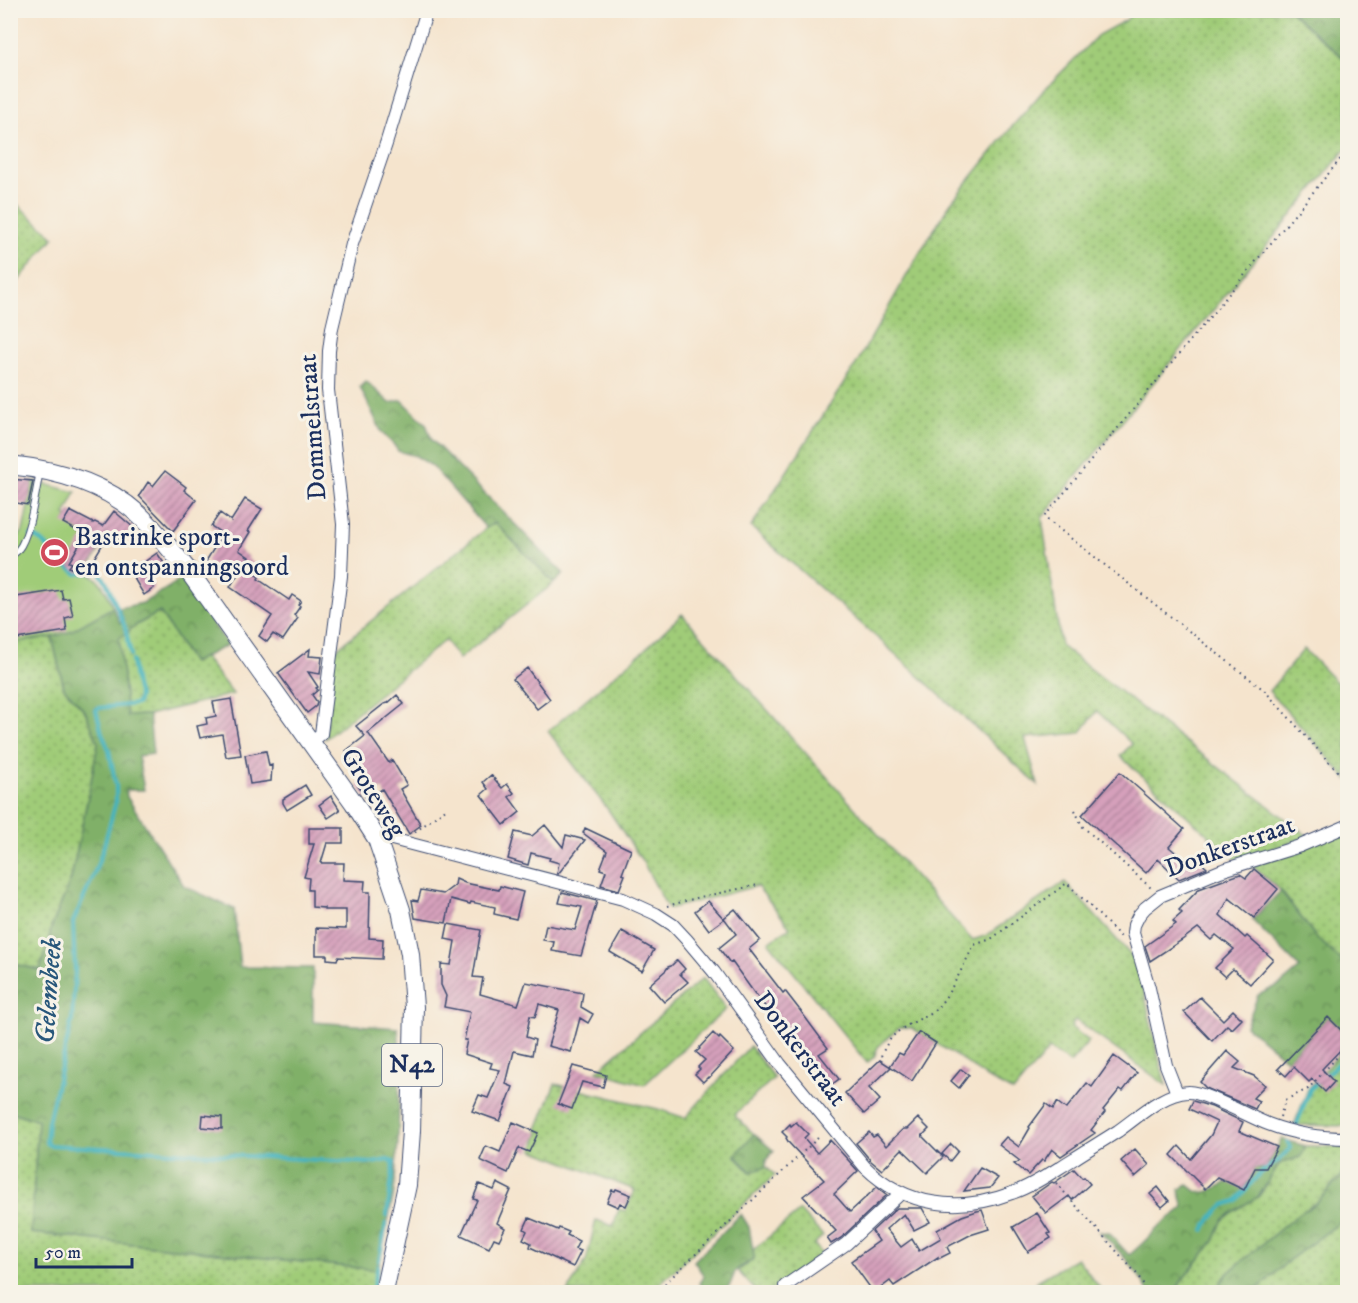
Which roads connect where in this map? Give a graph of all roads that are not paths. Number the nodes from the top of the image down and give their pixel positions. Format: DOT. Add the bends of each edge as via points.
graph roads {
  1 [pos="427,10"];
  2 [pos="10,465"];
  3 [pos="41,468"];
  4 [pos="10,556"];
  5 [pos="311,742"];
  6 [pos="1347,826"];
  7 [pos="377,840"];
  8 [pos="1177,1093"];
  9 [pos="1347,1138"];
  10 [pos="901,1193"];
  11 [pos="785,1286"];
  12 [pos="384,1293"];
  1 -- 5 [label="street, Dommelstraat" via="352,244 332,328 328,390 343,524 341,576 321,734"];
  2 -- 3 [label="main road, Groteweg / N42"];
  3 -- 4 [label="lane" via="25,536"];
  3 -- 5 [label="main road, Groteweg / N42" via="93,486 138,513 190,573"];
  5 -- 7 [label="main road, Groteweg / N42"];
  6 -- 8 [label="street, Donkerstraat" via="1160,896 1139,915 1133,933 1166,1065"];
  7 -- 10 [label="street, Donkerstraat" via="402,841 623,899 673,925 830,1126 865,1167"];
  7 -- 12 [label="main road, Groteweg / N42" via="401,910 410,954 414,1007 407,1185"];
  8 -- 9 [label="street" via="1191,1091 1297,1133"];
  8 -- 10 [label="street, Donkerstraat" via="1012,1193 954,1205 929,1203"];
  10 -- 11 [label="street" via="846,1244"];
}
